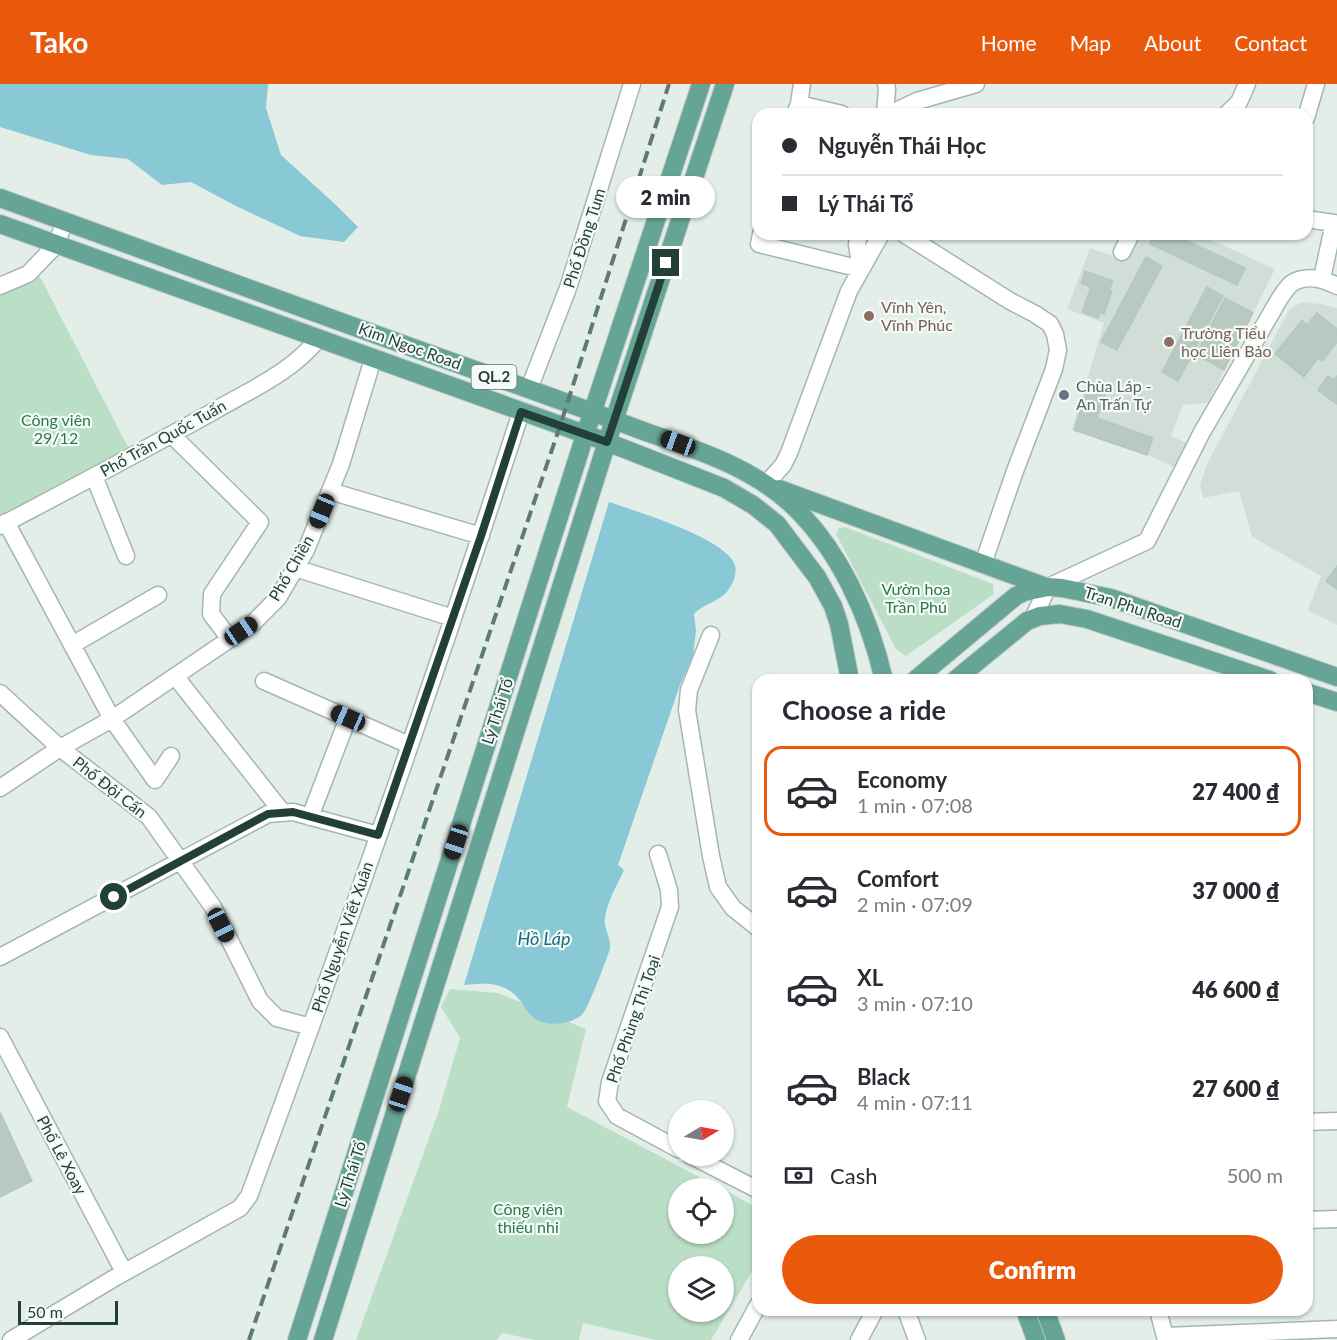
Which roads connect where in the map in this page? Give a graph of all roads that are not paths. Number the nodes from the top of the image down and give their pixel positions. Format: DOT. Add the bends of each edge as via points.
graph roads {
  1 [pos="632,84"];
  2 [pos="701,84"];
  3 [pos="725,84"];
  4 [pos="802,84"];
  5 [pos="886,84"];
  6 [pos="976,84"];
  7 [pos="1247,84"];
  8 [pos="1316,84"];
  9 [pos="797,108"];
  10 [pos="885,108"];
  11 [pos="902,108"];
  12 [pos="1233,108"];
  13 [pos="1309,108"];
  14 [pos="0,198"];
  15 [pos="1313,220"];
  16 [pos="64,221"];
  17 [pos="1336,223"];
  18 [pos="0,224"];
  19 [pos="760,240"];
  20 [pos="858,240"];
  21 [pos="877,240"];
  22 [pos="914,240"];
  23 [pos="1128,240"];
  24 [pos="56,244"];
  25 [pos="1122,252"];
  26 [pos="861,268"];
  27 [pos="1330,282"];
  28 [pos="0,286"];
  29 [pos="318,339"];
  30 [pos="373,359"];
  31 [pos="529,389"];
  32 [pos="521,412"];
  33 [pos="592,412"];
  34 [pos="614,420"];
  35 [pos="172,435"];
  36 [pos="585,435"];
  37 [pos="607,442"];
  38 [pos="94,476"];
  39 [pos="766,484"];
  40 [pos="330,491"];
  41 [pos="3,524"];
  42 [pos="481,536"];
  43 [pos="126,556"];
  44 [pos="983,564"];
  45 [pos="295,568"];
  46 [pos="1048,587"];
  47 [pos="158,595"];
  48 [pos="453,618"];
  49 [pos="1033,618"];
  50 [pos="711,634"];
  51 [pos="230,639"];
  52 [pos="72,645"];
  53 [pos="849,674"];
  54 [pos="882,674"];
  55 [pos="922,674"];
  56 [pos="963,674"];
  57 [pos="1252,674"];
  58 [pos="175,676"];
  59 [pos="1337,677"];
  60 [pos="264,681"];
  61 [pos="0,693"];
  62 [pos="1313,694"];
  63 [pos="1337,702"];
  64 [pos="348,718"];
  65 [pos="112,720"];
  66 [pos="409,745"];
  67 [pos="60,748"];
  68 [pos="171,756"];
  69 [pos="0,788"];
  70 [pos="283,813"];
  71 [pos="310,816"];
  72 [pos="378,835"];
  73 [pos="658,854"];
  74 [pos="181,862"];
  75 [pos="752,923"];
  76 [pos="0,957"];
  77 [pos="311,1027"];
  78 [pos="0,1037"];
  79 [pos="1337,1121"];
  80 [pos="1313,1122"];
  81 [pos="668,1144"];
  82 [pos="711,1166"];
  83 [pos="752,1187"];
  84 [pos="1337,1219"];
  85 [pos="1313,1220"];
  86 [pos="124,1272"];
  87 [pos="752,1316"];
  88 [pos="872,1316"];
  89 [pos="908,1316"];
  90 [pos="1027,1316"];
  91 [pos="1047,1316"];
  92 [pos="1160,1316"];
  93 [pos="1337,1329"];
  94 [pos="1267,1336"];
  95 [pos="1166,1338"];
  96 [pos="11,1340"];
  97 [pos="297,1340"];
  98 [pos="322,1340"];
  99 [pos="739,1340"];
  100 [pos="859,1340"];
  101 [pos="917,1340"];
  102 [pos="1036,1340"];
  103 [pos="1056,1340"];
  1 -- 31 [label="street, Phố Đồng Tum" via="568,288"];
  2 -- 33 [label="main road, Lý Thái Tổ"];
  3 -- 34 [label="main road, Lý Thái Tổ"];
  4 -- 9 [label="street"];
  5 -- 10 [label="street"];
  6 -- 11 [label="street"];
  7 -- 12 [label="street"];
  8 -- 13 [label="street"];
  14 -- 16 [label="main road, Kim Ngoc Road / QL.2"];
  15 -- 17 [label="street"];
  16 -- 24 [label="street"];
  16 -- 31 [label="main road, Kim Ngoc Road / QL.2"];
  17 -- 27 [label="street"];
  18 -- 24 [label="main road, Kim Ngoc Road / QL.2"];
  19 -- 26 [label="street" via="759,244"];
  20 -- 26 [label="street"];
  21 -- 26 [label="street"];
  22 -- 44 [label="street" via="1050,324 1055,334 1058,350 1054,369"];
  23 -- 25 [label="street"];
  24 -- 28 [label="street" via="28,274"];
  24 -- 29 [label="main road, Kim Ngoc Road / QL.2"];
  26 -- 39 [label="street" via="789,453"];
  27 -- 46 [label="street" via="1292,283 1280,298 1203,432 1147,541"];
  29 -- 30 [label="main road, Kim Ngoc Road / QL.2"];
  29 -- 35 [label="street, Phố Trần Quốc Tuấn" via="284,371"];
  30 -- 32 [label="main road, Kim Ngoc Road / QL.2"];
  30 -- 40 [label="street, Phố Chiền"];
  31 -- 33 [label="main road, Kim Ngoc Road / QL.2"];
  32 -- 36 [label="main road, Kim Ngoc Road / QL.2"];
  32 -- 42 [label="street, Phố Nguyễn Viết Xuân"];
  33 -- 34 [label="main road, Kim Ngoc Road / QL.2"];
  33 -- 36 [label="main road, Lý Thái Tổ"];
  34 -- 37 [label="main road, Lý Thái Tổ"];
  34 -- 39 [label="main road, Kim Ngoc Road / QL.2" via="734,466"];
  35 -- 38 [label="street, Phố Trần Quốc Tuấn"];
  35 -- 51 [label="street" via="260,522 212,594 211,614"];
  36 -- 37 [label="main road, Kim Ngoc Road / QL.2"];
  36 -- 97 [label="main road, Lý Thái Tổ"];
  37 -- 53 [label="main road, Kim Ngoc Road / QL.2" via="724,488 777,524 805,559 833,606"];
  37 -- 98 [label="main road, Lý Thái Tổ"];
  38 -- 41 [label="street, Phố Trần Quốc Tuấn"];
  38 -- 43 [label="street"];
  39 -- 44 [label="main road"];
  39 -- 54 [label="main road, Kim Ngoc Road / QL.2" via="798,512 835,559 865,618"];
  40 -- 42 [label="street"];
  40 -- 45 [label="street, Phố Chiền"];
  41 -- 52 [label="street"];
  42 -- 48 [label="street, Phố Nguyễn Viết Xuân"];
  44 -- 46 [label="main road"];
  45 -- 48 [label="street"];
  45 -- 51 [label="street, Phố Chiền" via="278,598"];
  46 -- 49 [label="street"];
  46 -- 55 [label="main road, Tran Phu Road" via="1016,596"];
  46 -- 59 [label="main road, Tran Phu Road" via="1111,598"];
  47 -- 52 [label="street"];
  48 -- 66 [label="street, Phố Nguyễn Viết Xuân"];
  49 -- 56 [label="main road"];
  49 -- 57 [label="main road, Tran Phu Road" via="1060,614 1087,619"];
  50 -- 75 [label="street" via="689,690 687,710 718,887 733,908"];
  51 -- 58 [label="street, Phố Chiền"];
  52 -- 65 [label="street"];
  58 -- 65 [label="street, Phố Chiền"];
  58 -- 70 [label="street"];
  60 -- 64 [label="street"];
  61 -- 67 [label="street, Phố Đội Cấn"];
  62 -- 63 [label="main road"];
  64 -- 66 [label="street"];
  64 -- 71 [label="street"];
  65 -- 67 [label="street, Phố Chiền"];
  65 -- 68 [label="street" via="155,780"];
  66 -- 72 [label="street, Phố Nguyễn Viết Xuân"];
  67 -- 69 [label="street, Phố Chiền"];
  67 -- 74 [label="street, Phố Đội Cấn" via="149,817"];
  70 -- 71 [label="street"];
  70 -- 74 [label="street" via="268,814"];
  71 -- 72 [label="street"];
  72 -- 77 [label="street, Phố Nguyễn Viết Xuân"];
  73 -- 81 [label="street, Phố Phùng Thị Toại" via="670,907 610,1082 607,1101 617,1116"];
  74 -- 76 [label="street"];
  74 -- 77 [label="street, Phố Đội Cấn" via="213,907 260,1001 277,1018"];
  77 -- 86 [label="street, Phố Nguyễn Viết Xuân" via="249,1196 240,1208"];
  78 -- 86 [label="street, Phố Lê Xoay"];
  79 -- 80 [label="street"];
  82 -- 83 [label="street"];
  84 -- 85 [label="street"];
  86 -- 96 [label="street, Phố Nguyễn Viết Xuân"];
  87 -- 99 [label="street"];
  88 -- 100 [label="street"];
  89 -- 101 [label="street"];
  90 -- 102 [label="main road"];
  91 -- 103 [label="main road"];
  92 -- 95 [label="street"];
  93 -- 94 [label="street"];
  94 -- 95 [label="street"];
}
